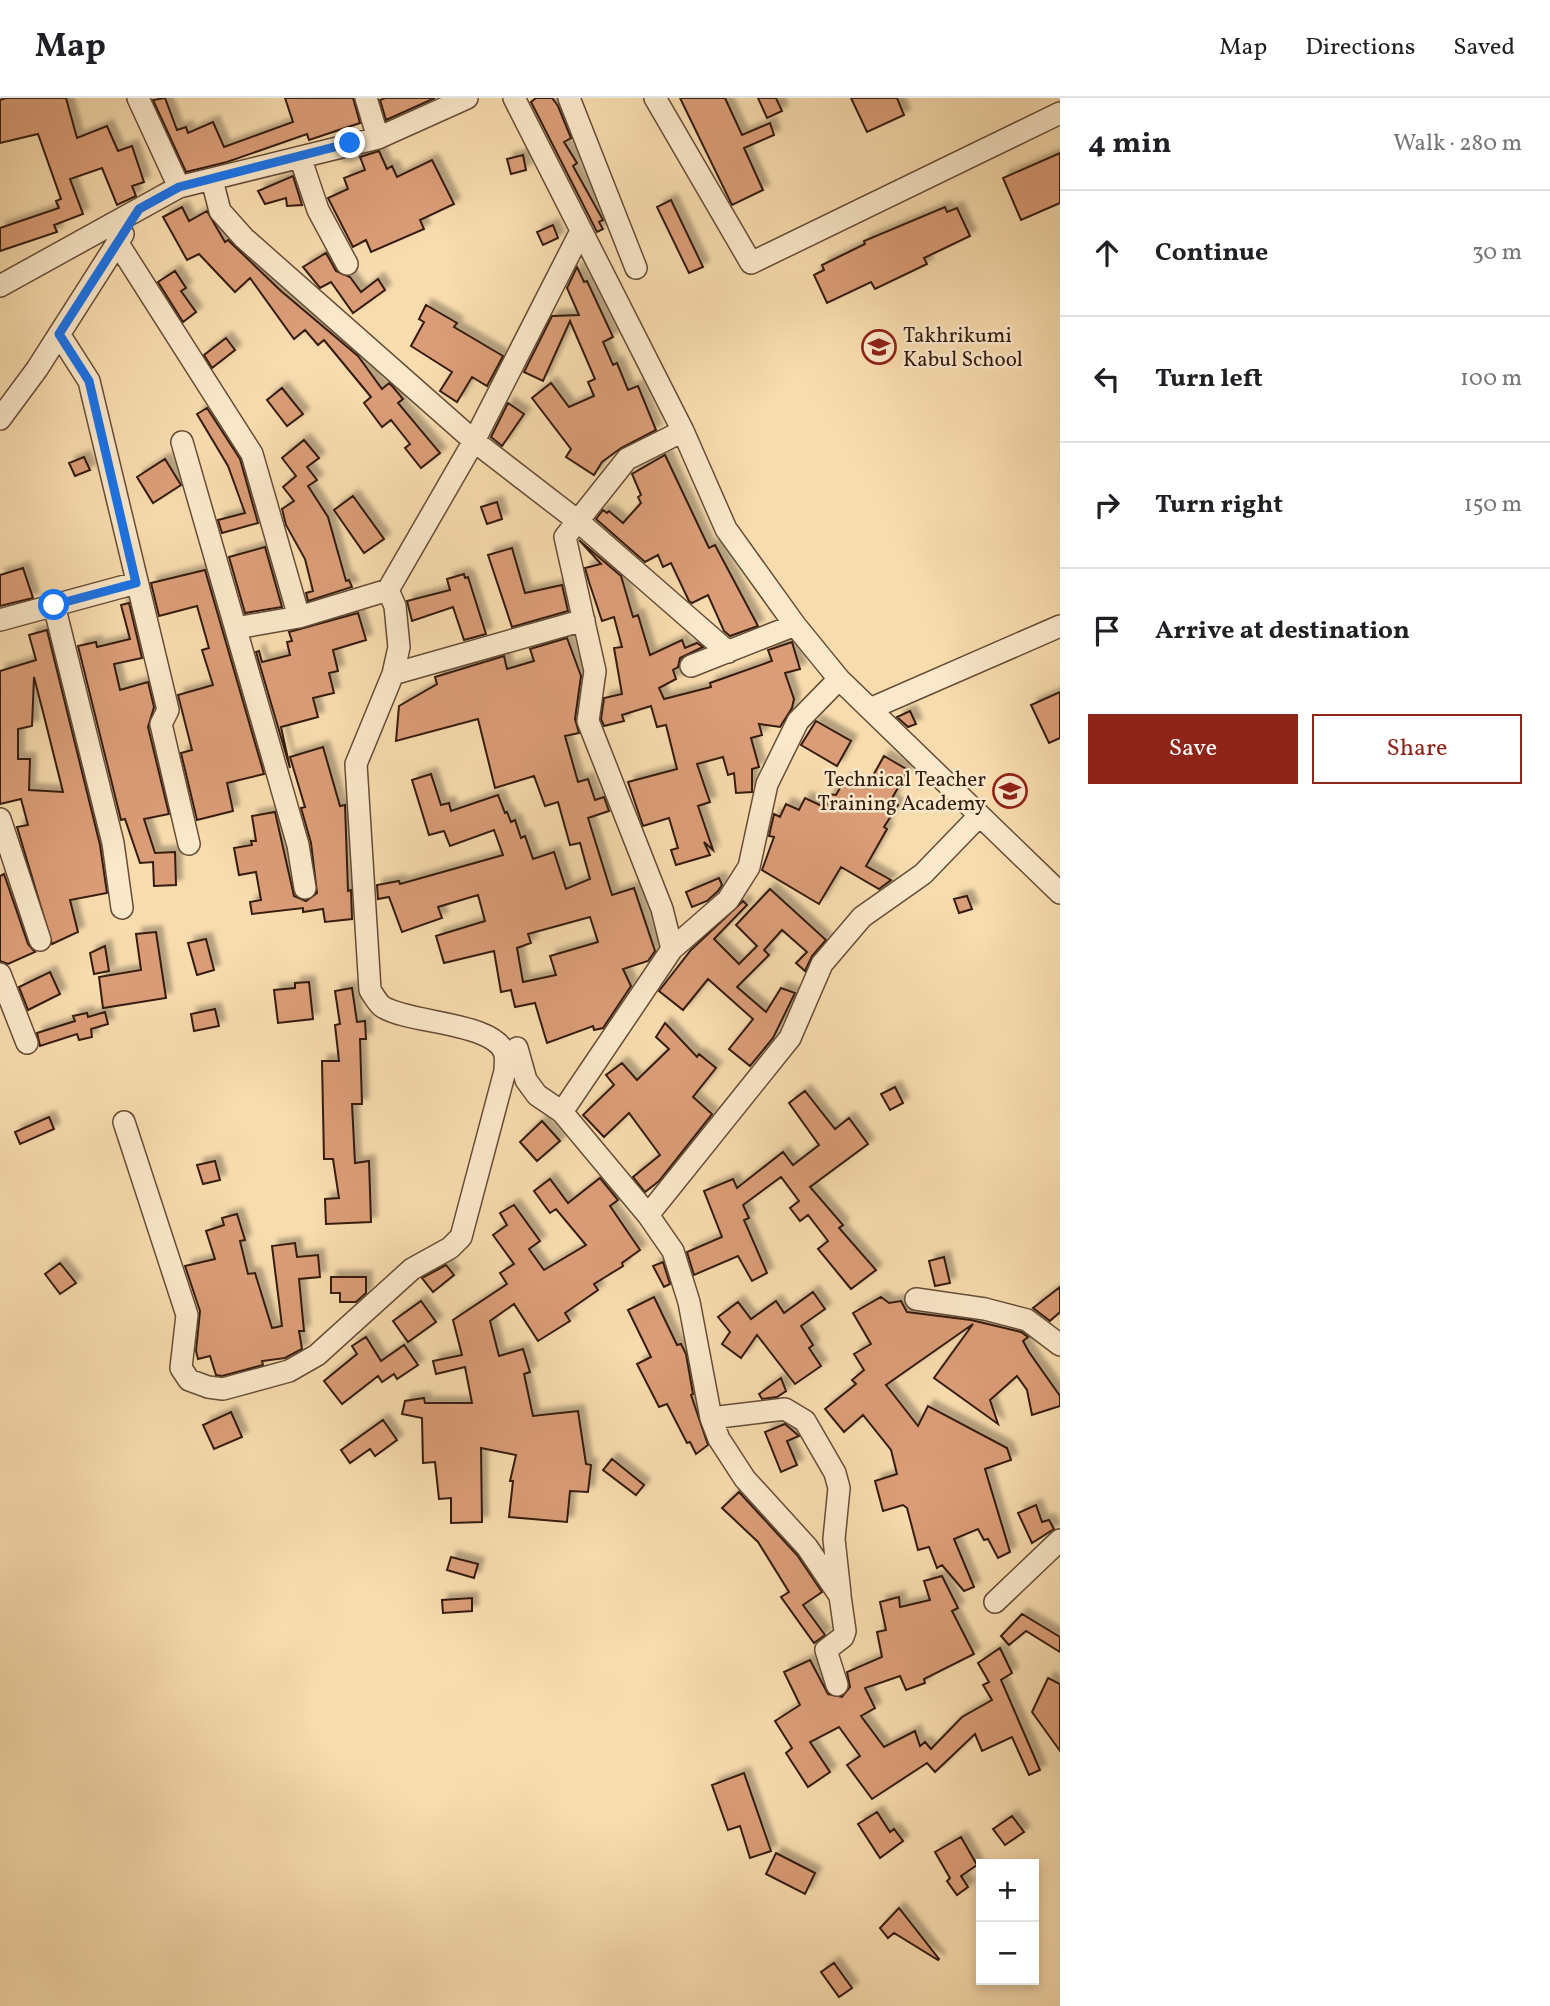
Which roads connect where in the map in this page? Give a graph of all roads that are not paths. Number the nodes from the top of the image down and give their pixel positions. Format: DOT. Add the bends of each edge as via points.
graph roads {
  1 [pos="138,98"];
  2 [pos="366,98"];
  3 [pos="467,98"];
  4 [pos="514,98"];
  5 [pos="569,98"];
  6 [pos="655,98"];
  7 [pos="1060,113"];
  8 [pos="378,138"];
  9 [pos="300,157"];
  10 [pos="212,180"];
  11 [pos="179,187"];
  12 [pos="139,209"];
  13 [pos="580,233"];
  14 [pos="117,242"];
  15 [pos="347,264"];
  16 [pos="636,268"];
  17 [pos="0,286"];
  18 [pos="59,334"];
  19 [pos="0,419"];
  20 [pos="683,431"];
  21 [pos="474,441"];
  22 [pos="182,442"];
  23 [pos="579,522"];
  24 [pos="136,583"];
  25 [pos="388,590"];
  26 [pos="54,605"];
  27 [pos="299,617"];
  28 [pos="0,620"];
  29 [pos="584,620"];
  30 [pos="795,625"];
  31 [pos="1060,626"];
  32 [pos="236,628"];
  33 [pos="727,652"];
  34 [pos="691,666"];
  35 [pos="393,674"];
  36 [pos="839,679"];
  37 [pos="872,708"];
  38 [pos="979,816"];
  39 [pos="0,819"];
  40 [pos="189,844"];
  41 [pos="305,888"];
  42 [pos="1060,893"];
  43 [pos="122,908"];
  44 [pos="40,940"];
  45 [pos="672,949"];
  46 [pos="0,974"];
  47 [pos="27,1044"];
  48 [pos="517,1048"];
  49 [pos="562,1112"];
  50 [pos="124,1122"];
  51 [pos="648,1215"];
  52 [pos="916,1299"];
  53 [pos="1060,1345"];
  54 [pos="711,1418"];
  55 [pos="1060,1540"];
  56 [pos="840,1596"];
  57 [pos="995,1602"];
  58 [pos="837,1685"];
  1 -- 11 [label="street"];
  2 -- 8 [label="street"];
  3 -- 8 [label="street"];
  4 -- 13 [label="street"];
  5 -- 16 [label="street"];
  6 -- 7 [label="street" via="751,262"];
  8 -- 9 [label="street"];
  9 -- 10 [label="street"];
  9 -- 15 [label="street" via="318,211"];
  10 -- 11 [label="street"];
  10 -- 21 [label="street" via="226,221"];
  11 -- 12 [label="street"];
  12 -- 14 [label="street"];
  12 -- 17 [label="street"];
  13 -- 20 [label="street"];
  13 -- 21 [label="street"];
  14 -- 18 [label="street"];
  14 -- 27 [label="street" via="252,454"];
  18 -- 19 [label="street"];
  18 -- 24 [label="street" via="89,381"];
  20 -- 23 [label="street" via="627,459"];
  20 -- 30 [label="street" via="726,528"];
  21 -- 23 [label="street"];
  21 -- 25 [label="street"];
  22 -- 32 [label="street"];
  23 -- 29 [label="street" via="565,537"];
  23 -- 33 [label="street"];
  24 -- 26 [label="street"];
  24 -- 40 [label="street" via="168,710 161,724"];
  25 -- 27 [label="street"];
  25 -- 35 [label="street" via="395,606 399,647"];
  26 -- 28 [label="street"];
  26 -- 43 [label="street" via="113,843"];
  27 -- 32 [label="street"];
  29 -- 35 [label="street"];
  29 -- 45 [label="street" via="595,671 588,720 662,909"];
  30 -- 33 [label="street"];
  30 -- 36 [label="street"];
  31 -- 37 [label="street"];
  32 -- 41 [label="street" via="298,845"];
  33 -- 34 [label="street"];
  35 -- 50 [label="street" via="356,764 370,990 381,1007 483,1033 505,1053 505,1071 461,1237 412,1269 317,1355 289,1371 223,1389 208,1387 189,1380 181,1368 187,1315"];
  36 -- 37 [label="street"];
  36 -- 45 [label="street" via="798,721 767,784 749,867 728,900"];
  37 -- 38 [label="street"];
  38 -- 42 [label="street"];
  38 -- 51 [label="street" via="923,874 863,917 822,964 790,1038"];
  39 -- 44 [label="street"];
  45 -- 49 [label="street"];
  46 -- 47 [label="street"];
  48 -- 49 [label="street" via="526,1080 537,1096"];
  49 -- 51 [label="street"];
  51 -- 54 [label="street" via="673,1251 689,1302"];
  52 -- 53 [label="street" via="985,1308 1027,1320"];
  54 -- 56 [label="street" via="745,1479 807,1547"];
  54 -- 56 [label="street" via="785,1409 805,1421 835,1473 838,1488 834,1539"];
  55 -- 57 [label="street"];
  56 -- 58 [label="street" via="845,1631 826,1650"];
}
